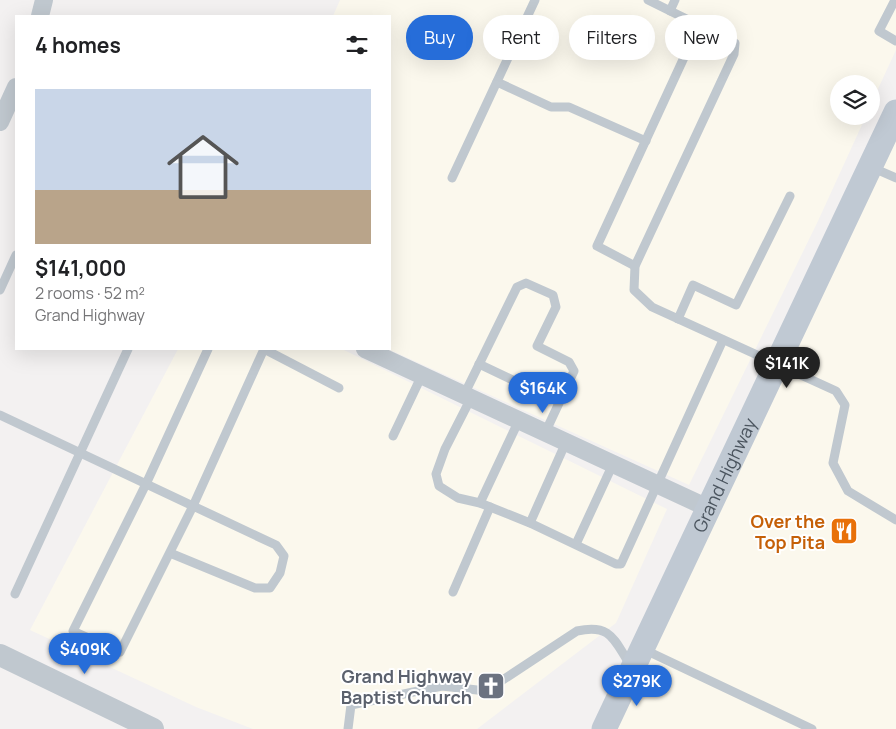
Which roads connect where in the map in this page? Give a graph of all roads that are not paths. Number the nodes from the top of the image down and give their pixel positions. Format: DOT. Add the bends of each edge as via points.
graph roads {
  1 [pos="44,0"];
  2 [pos="535,0"];
  3 [pos="648,0"];
  4 [pos="675,0"];
  5 [pos="895,0"];
  6 [pos="670,11"];
  7 [pos="40,15"];
  8 [pos="678,15"];
  9 [pos="896,41"];
  10 [pos="683,60"];
  11 [pos="731,60"];
  12 [pos="497,82"];
  13 [pos="15,89"];
  14 [pos="896,112"];
  15 [pos="0,122"];
  16 [pos="646,141"];
  17 [pos="870,166"];
  18 [pos="452,178"];
  19 [pos="896,178"];
  20 [pos="790,196"];
  21 [pos="15,257"];
  22 [pos="635,266"];
  23 [pos="0,290"];
  24 [pos="678,319"];
  25 [pos="723,340"];
  26 [pos="128,350"];
  27 [pos="208,350"];
  28 [pos="264,350"];
  29 [pos="266,350"];
  30 [pos="367,350"];
  31 [pos="479,364"];
  32 [pos="777,364"];
  33 [pos="422,375"];
  34 [pos="339,388"];
  35 [pos="468,396"];
  36 [pos="559,402"];
  37 [pos="0,414"];
  38 [pos="519,420"];
  39 [pos="545,433"];
  40 [pos="393,436"];
  41 [pos="566,442"];
  42 [pos="80,452"];
  43 [pos="613,464"];
  44 [pos="146,484"];
  45 [pos="656,484"];
  46 [pos="480,503"];
  47 [pos="193,506"];
  48 [pos="490,507"];
  49 [pos="708,508"];
  50 [pos="896,520"];
  51 [pos="530,523"];
  52 [pos="576,544"];
  53 [pos="170,553"];
  54 [pos="453,592"];
  55 [pos="14,594"];
  56 [pos="0,655"];
  57 [pos="638,658"];
  58 [pos="153,729"];
  59 [pos="348,729"];
  60 [pos="604,729"];
  61 [pos="812,729"];
  1 -- 7 [label="street"];
  2 -- 12 [label="lane"];
  3 -- 6 [label="lane"];
  4 -- 6 [label="lane"];
  5 -- 9 [label="lane" via="879,31"];
  6 -- 8 [label="lane"];
  10 -- 16 [label="lane"];
  11 -- 22 [label="lane"];
  12 -- 16 [label="lane" via="551,107 569,107"];
  12 -- 18 [label="lane"];
  13 -- 15 [label="street"];
  14 -- 17 [label="main road, Grand Highway"];
  16 -- 22 [label="lane" via="597,246"];
  17 -- 19 [label="lane"];
  17 -- 32 [label="main road, Grand Highway"];
  20 -- 24 [label="lane" via="736,306 693,285"];
  21 -- 23 [label="lane"];
  22 -- 24 [label="lane" via="634,290 652,307"];
  24 -- 25 [label="lane"];
  25 -- 32 [label="lane"];
  25 -- 45 [label="lane"];
  26 -- 42 [label="lane"];
  27 -- 44 [label="lane"];
  28 -- 47 [label="lane"];
  29 -- 34 [label="lane"];
  30 -- 33 [label="street"];
  31 -- 35 [label="lane"];
  31 -- 36 [label="lane"];
  31 -- 36 [label="lane" via="517,287 526,284 553,295 556,307 537,346 569,362 574,371"];
  32 -- 49 [label="main road, Grand Highway"];
  32 -- 50 [label="lane" via="836,391 842,398 845,406 833,463 848,491"];
  33 -- 35 [label="street"];
  33 -- 40 [label="lane"];
  35 -- 38 [label="street"];
  35 -- 46 [label="lane" via="436,474 439,486 449,493"];
  36 -- 39 [label="lane"];
  37 -- 42 [label="lane"];
  38 -- 39 [label="street"];
  38 -- 46 [label="lane"];
  39 -- 41 [label="street"];
  41 -- 43 [label="street"];
  41 -- 51 [label="lane"];
  42 -- 44 [label="lane"];
  42 -- 55 [label="lane"];
  43 -- 45 [label="street"];
  43 -- 52 [label="lane"];
  44 -- 47 [label="lane"];
  44 -- 53 [label="lane" via="73,631 120,652"];
  45 -- 49 [label="street"];
  45 -- 52 [label="lane" via="621,564"];
  46 -- 48 [label="lane"];
  47 -- 53 [label="lane"];
  47 -- 53 [label="lane" via="276,546 284,556 280,573 270,588 255,588"];
  48 -- 51 [label="lane"];
  48 -- 54 [label="lane"];
  49 -- 57 [label="main road, Grand Highway"];
  51 -- 52 [label="lane"];
  56 -- 58 [label="street"];
  57 -- 59 [label="lane" via="608,633 594,627 577,631 486,691 442,686 351,705"];
  57 -- 60 [label="main road, Grand Highway"];
  57 -- 61 [label="lane"];
}
